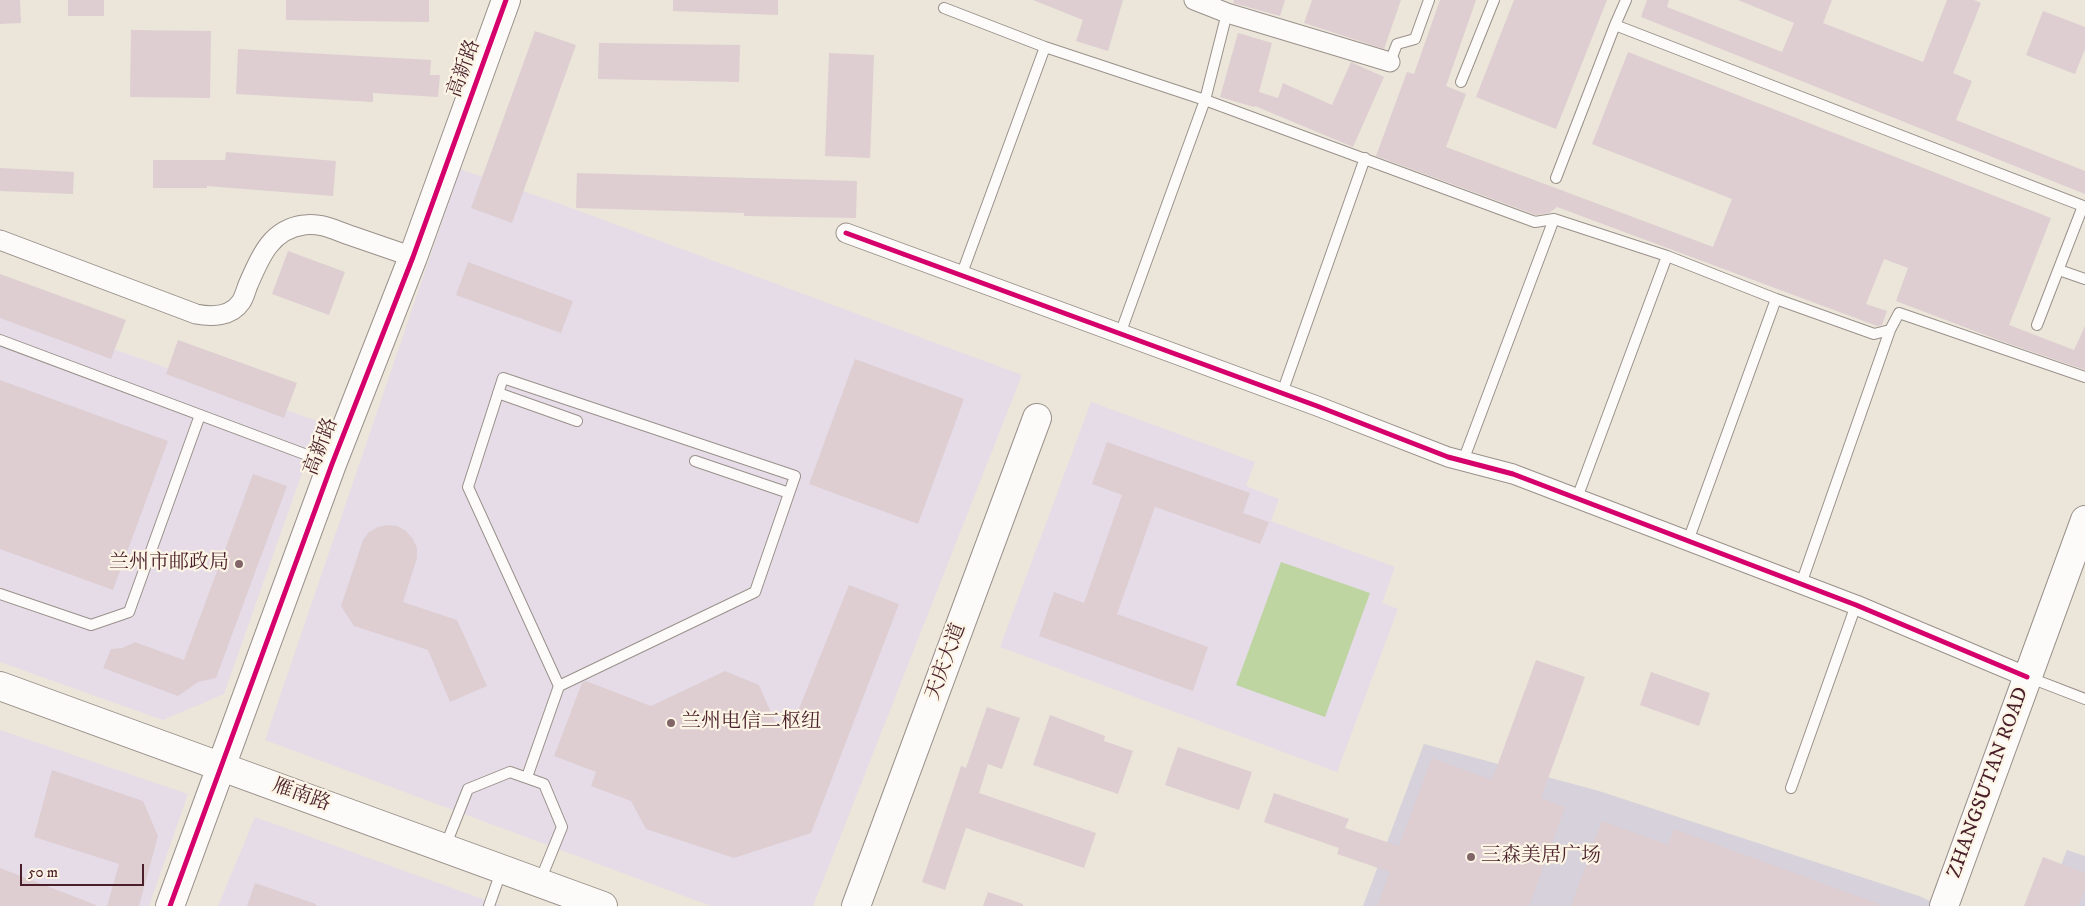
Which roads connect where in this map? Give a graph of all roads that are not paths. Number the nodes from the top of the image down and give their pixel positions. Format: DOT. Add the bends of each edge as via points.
graph roads {
  1 [pos="506,0"];
  2 [pos="1194,0"];
  3 [pos="1429,0"];
  4 [pos="1494,0"];
  5 [pos="1626,0"];
  6 [pos="944,8"];
  7 [pos="1227,13"];
  8 [pos="1616,25"];
  9 [pos="1044,47"];
  10 [pos="1390,62"];
  11 [pos="1461,82"];
  12 [pos="1205,100"];
  13 [pos="1365,158"];
  14 [pos="1556,178"];
  15 [pos="1554,219"];
  16 [pos="846,234"];
  17 [pos="0,240"];
  18 [pos="1667,256"];
  19 [pos="413,257"];
  20 [pos="2059,270"];
  21 [pos="961,276"];
  22 [pos="2085,279"];
  23 [pos="1776,299"];
  24 [pos="2037,325"];
  25 [pos="1890,330"];
  26 [pos="1120,334"];
  27 [pos="0,340"];
  28 [pos="2085,377"];
  29 [pos="498,393"];
  30 [pos="1282,393"];
  31 [pos="200,415"];
  32 [pos="1037,418"];
  33 [pos="577,420"];
  34 [pos="695,461"];
  35 [pos="1463,461"];
  36 [pos="332,464"];
  37 [pos="789,493"];
  38 [pos="1576,498"];
  39 [pos="2085,520"];
  40 [pos="1688,541"];
  41 [pos="1801,584"];
  42 [pos="0,594"];
  43 [pos="1856,605"];
  44 [pos="2028,677"];
  45 [pos="0,686"];
  46 [pos="559,686"];
  47 [pos="2085,699"];
  48 [pos="219,766"];
  49 [pos="527,777"];
  50 [pos="1791,788"];
  51 [pos="445,848"];
  52 [pos="502,869"];
  53 [pos="539,883"];
  54 [pos="170,906"];
  55 [pos="489,906"];
  56 [pos="603,906"];
  57 [pos="856,906"];
  58 [pos="1944,906"];
  1 -- 19 [label="street, 高新路"];
  2 -- 7 [label="street"];
  3 -- 10 [label="lane" via="1415,39 1397,44"];
  4 -- 11 [label="lane"];
  5 -- 8 [label="lane"];
  6 -- 9 [label="lane"];
  7 -- 10 [label="street"];
  7 -- 12 [label="lane"];
  8 -- 14 [label="lane"];
  8 -- 20 [label="lane" via="2083,206"];
  9 -- 12 [label="lane"];
  9 -- 21 [label="lane"];
  12 -- 13 [label="lane"];
  12 -- 26 [label="lane"];
  13 -- 15 [label="lane" via="1535,222"];
  13 -- 30 [label="lane"];
  15 -- 18 [label="lane"];
  15 -- 35 [label="lane"];
  16 -- 21 [label="street"];
  17 -- 19 [label="street" via="208,316 232,310 241,302 260,255 287,229 306,224 324,226"];
  18 -- 23 [label="lane"];
  18 -- 38 [label="lane"];
  19 -- 36 [label="street, 高新路"];
  20 -- 22 [label="lane"];
  20 -- 24 [label="lane"];
  21 -- 26 [label="street"];
  23 -- 25 [label="lane" via="1874,334"];
  23 -- 40 [label="lane"];
  25 -- 28 [label="lane" via="1899,313"];
  25 -- 41 [label="lane"];
  26 -- 30 [label="street"];
  27 -- 31 [label="lane"];
  29 -- 33 [label="lane"];
  29 -- 37 [label="lane" via="503,378 795,476"];
  29 -- 46 [label="lane" via="468,487"];
  30 -- 35 [label="street"];
  31 -- 36 [label="lane"];
  31 -- 42 [label="lane" via="129,612 91,625"];
  32 -- 57 [label="street, 天庆大道"];
  34 -- 37 [label="lane"];
  35 -- 38 [label="street" via="1513,474"];
  36 -- 48 [label="street, 高新路"];
  37 -- 46 [label="lane" via="755,592"];
  38 -- 40 [label="street"];
  39 -- 44 [label="street, ZHANGSUTAN ROAD"];
  40 -- 41 [label="street"];
  41 -- 43 [label="street"];
  43 -- 44 [label="street"];
  43 -- 50 [label="lane"];
  44 -- 47 [label="lane"];
  44 -- 58 [label="street, ZHANGSUTAN ROAD"];
  45 -- 48 [label="street, 雁南路"];
  46 -- 49 [label="lane"];
  48 -- 51 [label="street, 雁南路"];
  48 -- 54 [label="street, 高新路"];
  49 -- 51 [label="lane" via="510,772 468,789"];
  49 -- 53 [label="lane" via="544,784 562,827"];
  51 -- 52 [label="street, 雁南路"];
  52 -- 53 [label="street, 雁南路"];
  52 -- 55 [label="lane"];
  53 -- 56 [label="street, 雁南路"];
}
